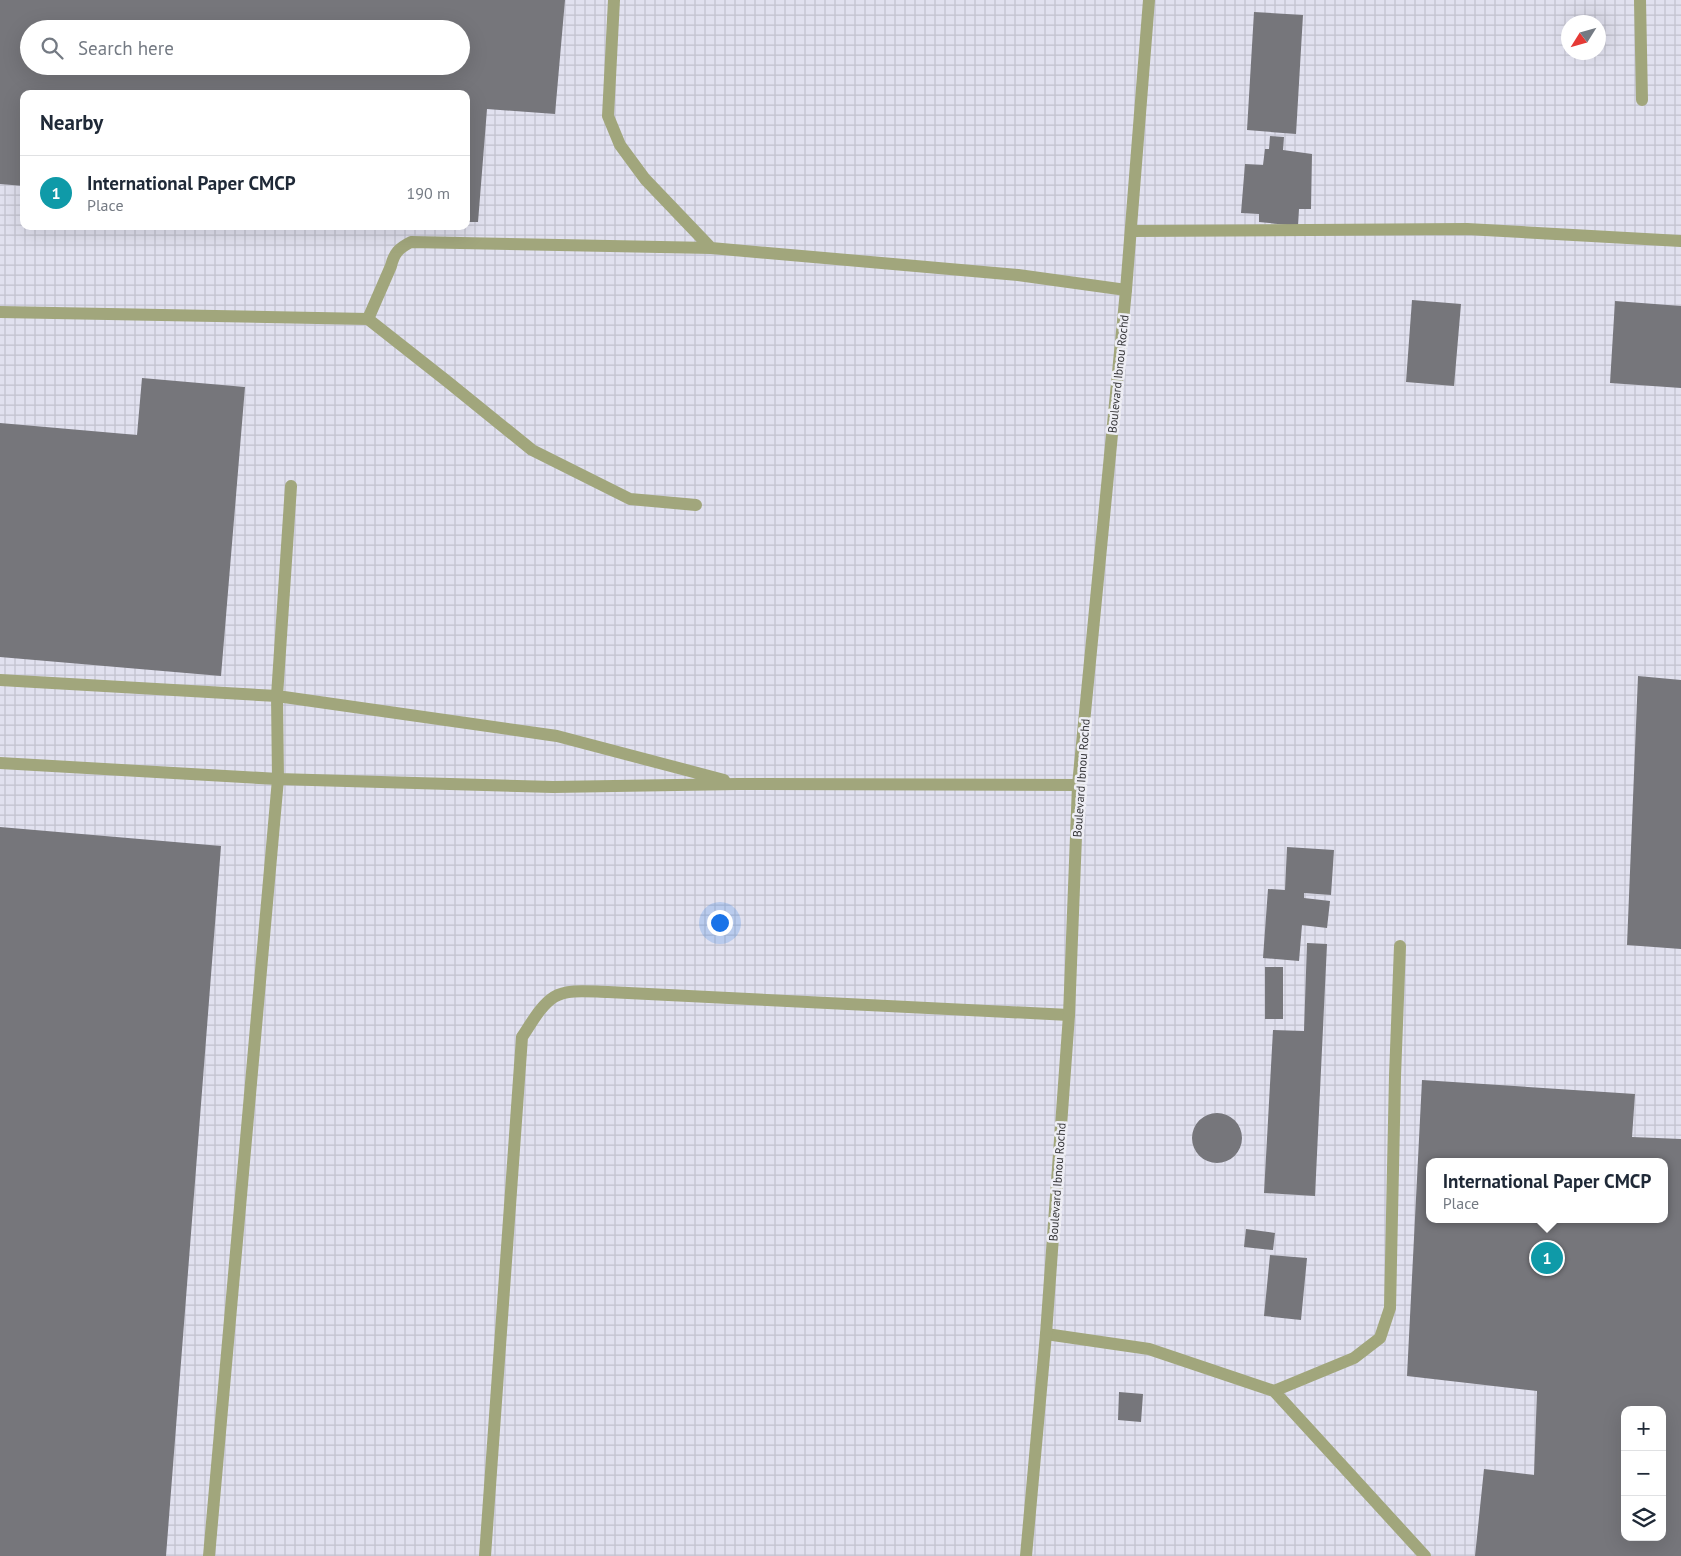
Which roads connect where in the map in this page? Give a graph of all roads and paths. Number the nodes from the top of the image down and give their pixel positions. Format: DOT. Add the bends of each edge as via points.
graph roads {
  1 [pos="614,0"];
  2 [pos="1149,0"];
  3 [pos="1640,0"];
  4 [pos="1642,100"];
  5 [pos="1131,231"];
  6 [pos="1681,241"];
  7 [pos="711,248"];
  8 [pos="1126,290"];
  9 [pos="0,312"];
  10 [pos="368,319"];
  11 [pos="291,486"];
  12 [pos="696,504"];
  13 [pos="0,680"];
  14 [pos="277,696"];
  15 [pos="0,763"];
  16 [pos="278,779"];
  17 [pos="738,784"];
  18 [pos="1078,785"];
  19 [pos="1400,946"];
  20 [pos="1069,1015"];
  21 [pos="1046,1334"];
  22 [pos="1274,1391"];
  23 [pos="209,1556"];
  24 [pos="485,1556"];
  25 [pos="1026,1556"];
  26 [pos="1425,1556"];
  1 -- 7 [label="street" via="608,116 620,145 645,179"];
  2 -- 5 [label="street, Boulevard Ibnou Rochd"];
  3 -- 4 [label="street"];
  5 -- 6 [label="street" via="1467,229"];
  5 -- 8 [label="street, Boulevard Ibnou Rochd"];
  7 -- 8 [label="street" via="1018,275"];
  7 -- 10 [label="street" via="410,242 398,248 392,258"];
  8 -- 18 [label="street, Boulevard Ibnou Rochd"];
  9 -- 10 [label="street"];
  10 -- 12 [label="street" via="532,450 630,499"];
  11 -- 14 [label="street"];
  13 -- 14 [label="street"];
  14 -- 16 [label="street"];
  14 -- 17 [label="street" via="557,736"];
  15 -- 16 [label="street"];
  16 -- 17 [label="street" via="552,787"];
  16 -- 23 [label="street"];
  17 -- 18 [label="street"];
  18 -- 20 [label="street, Boulevard Ibnou Rochd"];
  19 -- 22 [label="street" via="1390,1308 1380,1338 1354,1358"];
  20 -- 21 [label="street, Boulevard Ibnou Rochd"];
  20 -- 24 [label="street" via="608,992 574,991 554,997 522,1037"];
  21 -- 22 [label="street" via="1149,1350"];
  21 -- 25 [label="street, Boulevard Ibnou Rochd"];
  22 -- 26 [label="street"];
}
